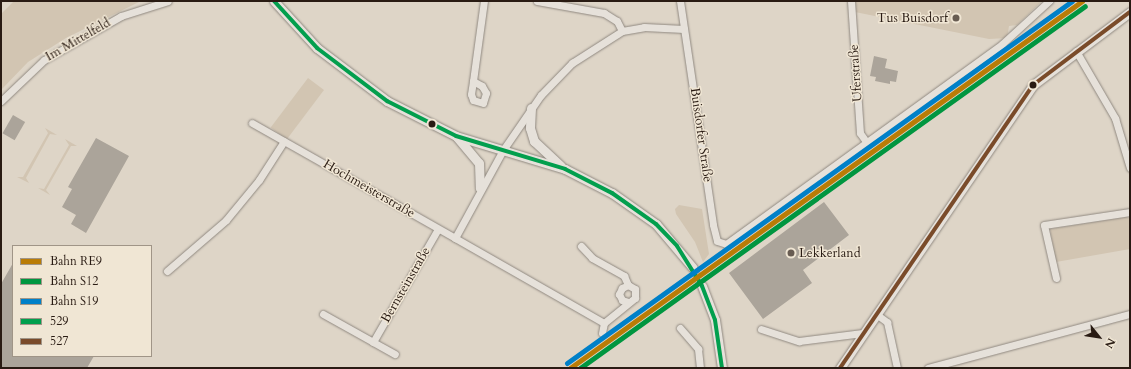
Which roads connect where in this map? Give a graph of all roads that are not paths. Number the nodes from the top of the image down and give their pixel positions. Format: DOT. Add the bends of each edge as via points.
graph roads {
  1 [pos="168,1"];
  2 [pos="274,1"];
  3 [pos="484,1"];
  4 [pos="537,1"];
  5 [pos="680,1"];
  6 [pos="851,1"];
  7 [pos="1049,1"];
  8 [pos="1130,12"];
  9 [pos="684,29"];
  10 [pos="622,31"];
  11 [pos="1076,51"];
  12 [pos="473,81"];
  13 [pos="1,101"];
  14 [pos="531,108"];
  15 [pos="252,123"];
  16 [pos="456,136"];
  17 [pos="284,141"];
  18 [pos="867,143"];
  19 [pos="503,150"];
  20 [pos="1130,168"];
  21 [pos="565,169"];
  22 [pos="480,188"];
  23 [pos="1130,212"];
  24 [pos="438,229"];
  25 [pos="455,238"];
  26 [pos="581,246"];
  27 [pos="692,268"];
  28 [pos="167,271"];
  29 [pos="1056,278"];
  30 [pos="628,285"];
  31 [pos="702,286"];
  32 [pos="628,302"];
  33 [pos="322,314"];
  34 [pos="876,314"];
  35 [pos="1130,314"];
  36 [pos="604,323"];
  37 [pos="680,328"];
  38 [pos="761,329"];
  39 [pos="602,333"];
  40 [pos="862,334"];
  41 [pos="373,342"];
  42 [pos="395,354"];
  43 [pos="700,368"];
  44 [pos="722,368"];
  45 [pos="840,368"];
  46 [pos="897,368"];
  47 [pos="928,368"];
  1 -- 13 [label="street, Im Mittelfeld" via="121,16 44,60"];
  2 -- 16 [label="main road" via="316,48 387,101"];
  3 -- 12 [label="street"];
  4 -- 10 [label="street" via="604,13 617,21"];
  5 -- 9 [label="street, Buisdorfer Straße"];
  6 -- 18 [label="street, Uferstraße" via="860,133"];
  7 -- 18 [label="street" via="1002,44"];
  8 -- 11 [label="main road"];
  9 -- 10 [label="street" via="644,27"];
  9 -- 18 [label="street, Buisdorfer Straße" via="717,241 726,244 742,234"];
  10 -- 14 [label="street" via="572,64"];
  11 -- 20 [label="street" via="1115,118"];
  11 -- 34 [label="main road" via="1044,75 1012,113"];
  14 -- 19 [label="street"];
  14 -- 21 [label="main road" via="530,128 534,141"];
  15 -- 17 [label="street, Hochmeisterstraße"];
  16 -- 19 [label="main road"];
  16 -- 22 [label="main road" via="479,163"];
  17 -- 24 [label="street, Hochmeisterstraße"];
  17 -- 28 [label="street" via="259,180 226,220"];
  19 -- 21 [label="main road"];
  19 -- 22 [label="street"];
  21 -- 27 [label="main road" via="612,193 656,224"];
  22 -- 25 [label="street"];
  23 -- 29 [label="street" via="1044,225"];
  24 -- 25 [label="street, Hochmeisterstraße"];
  24 -- 41 [label="street, Bernsteinstraße"];
  25 -- 36 [label="street, Hochmeisterstraße"];
  26 -- 30 [label="street" via="592,258 624,276"];
  30 -- 32 [label="street" via="634,288 636,294 634,300"];
  30 -- 32 [label="street" via="622,288 619,294 622,300"];
  31 -- 44 [label="main road" via="715,320"];
  32 -- 36 [label="street"];
  33 -- 41 [label="street"];
  34 -- 40 [label="main road"];
  34 -- 46 [label="street" via="887,322"];
  35 -- 47 [label="street"];
  36 -- 39 [label="street"];
  37 -- 43 [label="street" via="698,349"];
  38 -- 40 [label="street" via="799,341"];
  40 -- 45 [label="main road"];
  41 -- 42 [label="street"];
}
